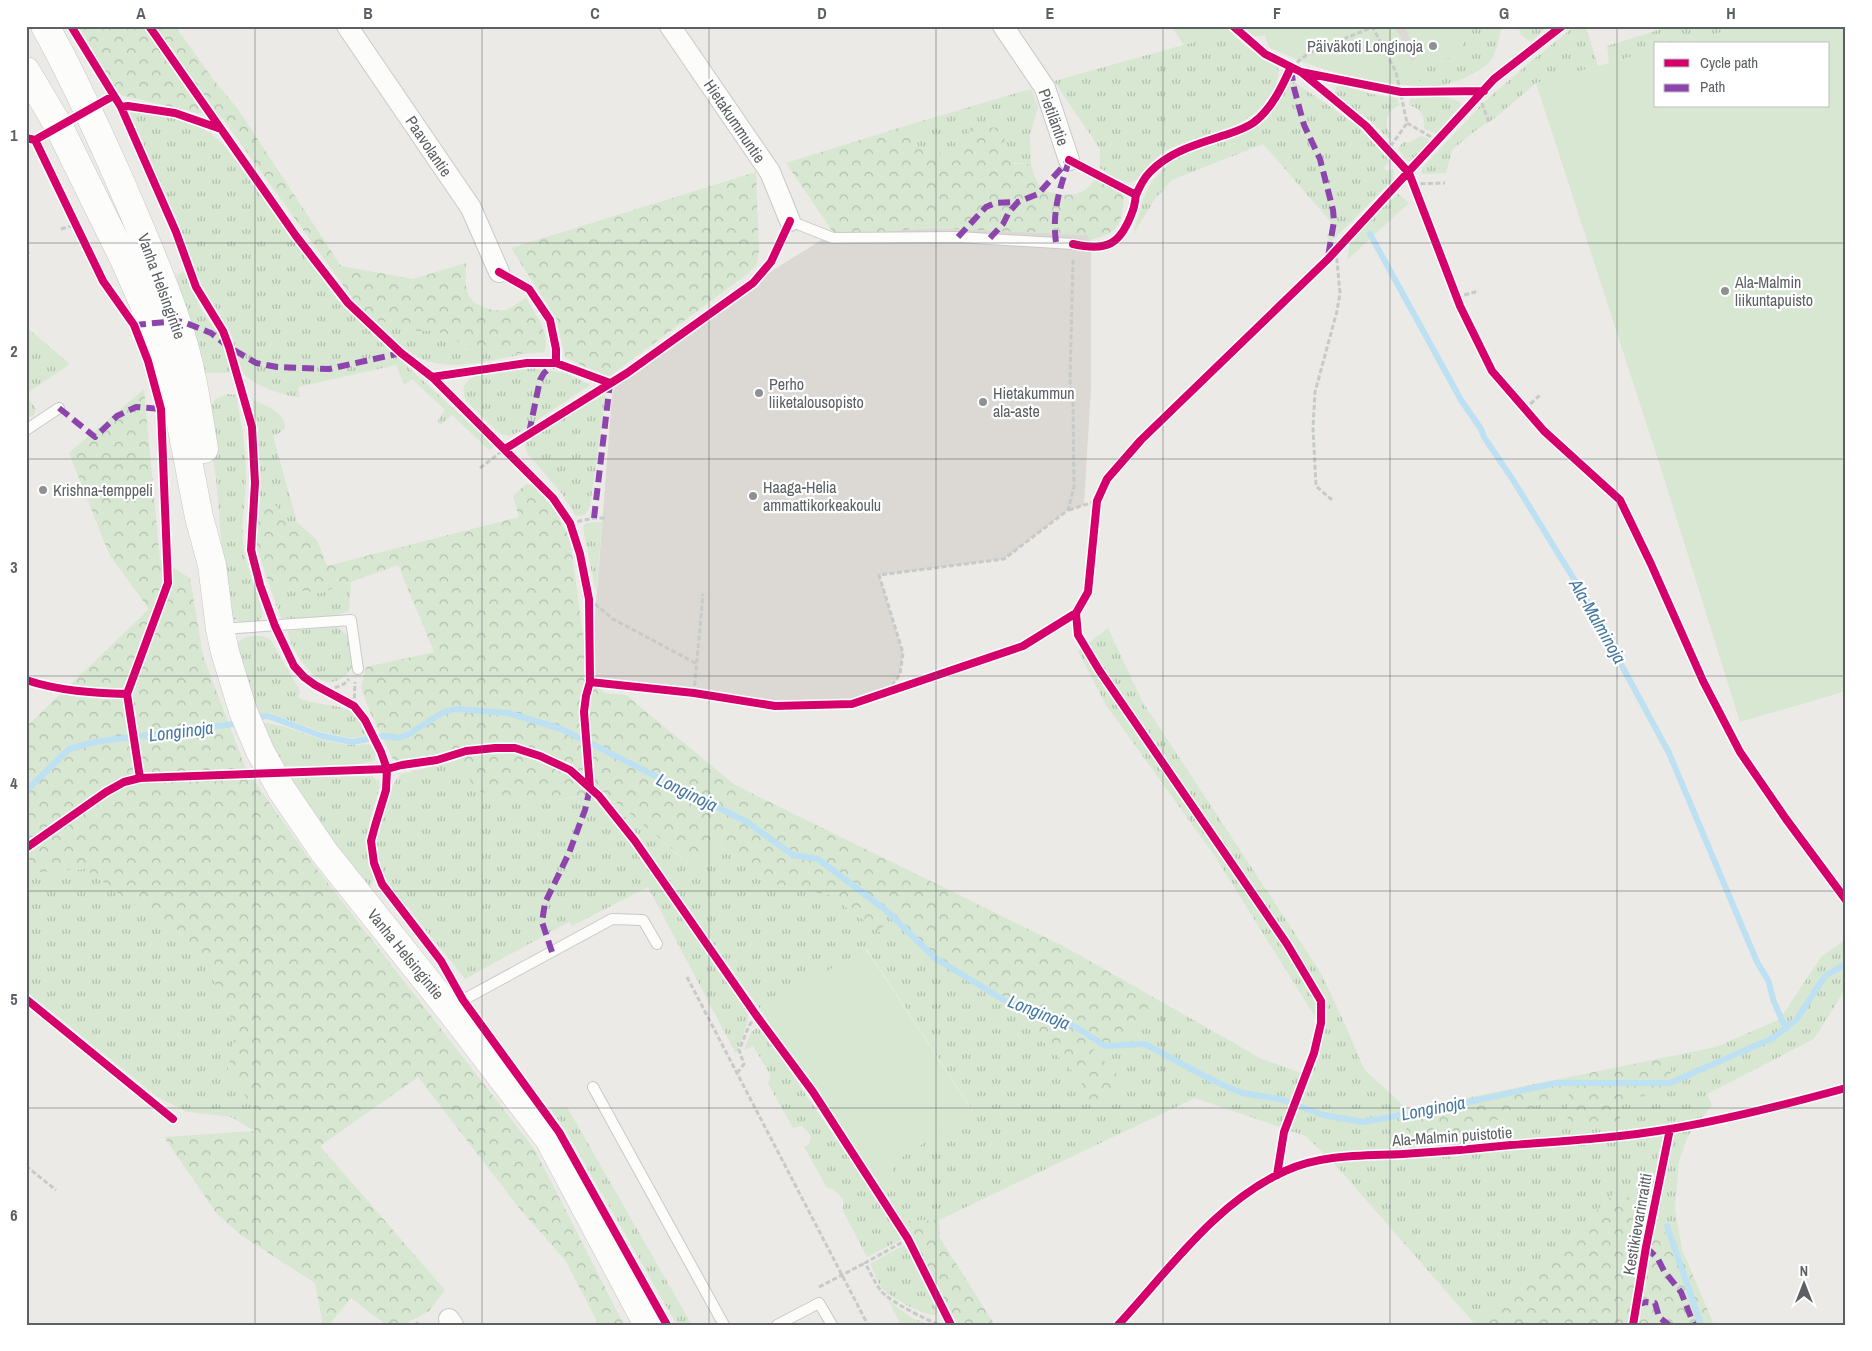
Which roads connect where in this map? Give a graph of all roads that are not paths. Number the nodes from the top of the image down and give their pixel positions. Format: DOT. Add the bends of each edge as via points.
graph roads {
  1 [pos="45,26"];
  2 [pos="347,26"];
  3 [pos="670,26"];
  4 [pos="1003,26"];
  5 [pos="63,57"];
  6 [pos="29,80"];
  7 [pos="1069,160"];
  8 [pos="790,221"];
  9 [pos="1073,244"];
  10 [pos="499,272"];
  11 [pos="59,408"];
  12 [pos="26,430"];
  13 [pos="212,565"];
  14 [pos="220,629"];
  15 [pos="358,669"];
  16 [pos="658,944"];
  17 [pos="450,1010"];
  18 [pos="593,1087"];
  19 [pos="648,1325"];
  20 [pos="724,1325"];
  21 [pos="777,1325"];
  22 [pos="832,1325"];
  1 -- 5 [label="main road, Vanha Helsingintie"];
  2 -- 10 [label="street, Paavolantie" via="471,208"];
  3 -- 8 [label="street, Hietakummuntie" via="770,172"];
  4 -- 7 [label="street, Pietiläntie" via="1045,88"];
  5 -- 6 [label="main road"];
  5 -- 13 [label="main road, Vanha Helsingintie" via="151,253 177,321 194,388 214,515"];
  6 -- 13 [label="main road, Vanha Helsingintie" via="59,127 145,307 174,388 199,517"];
  8 -- 9 [label="lane" via="833,238 958,237"];
  11 -- 12 [label="lane"];
  13 -- 14 [label="main road, Vanha Helsingintie"];
  14 -- 15 [label="lane" via="351,620"];
  14 -- 17 [label="main road, Vanha Helsingintie" via="233,683 260,751 281,789 330,860"];
  16 -- 17 [label="lane" via="643,920 612,919"];
  17 -- 19 [label="main road, Vanha Helsingintie" via="549,1139"];
  18 -- 20 [label="lane"];
  21 -- 22 [label="lane" via="819,1303"];
}
